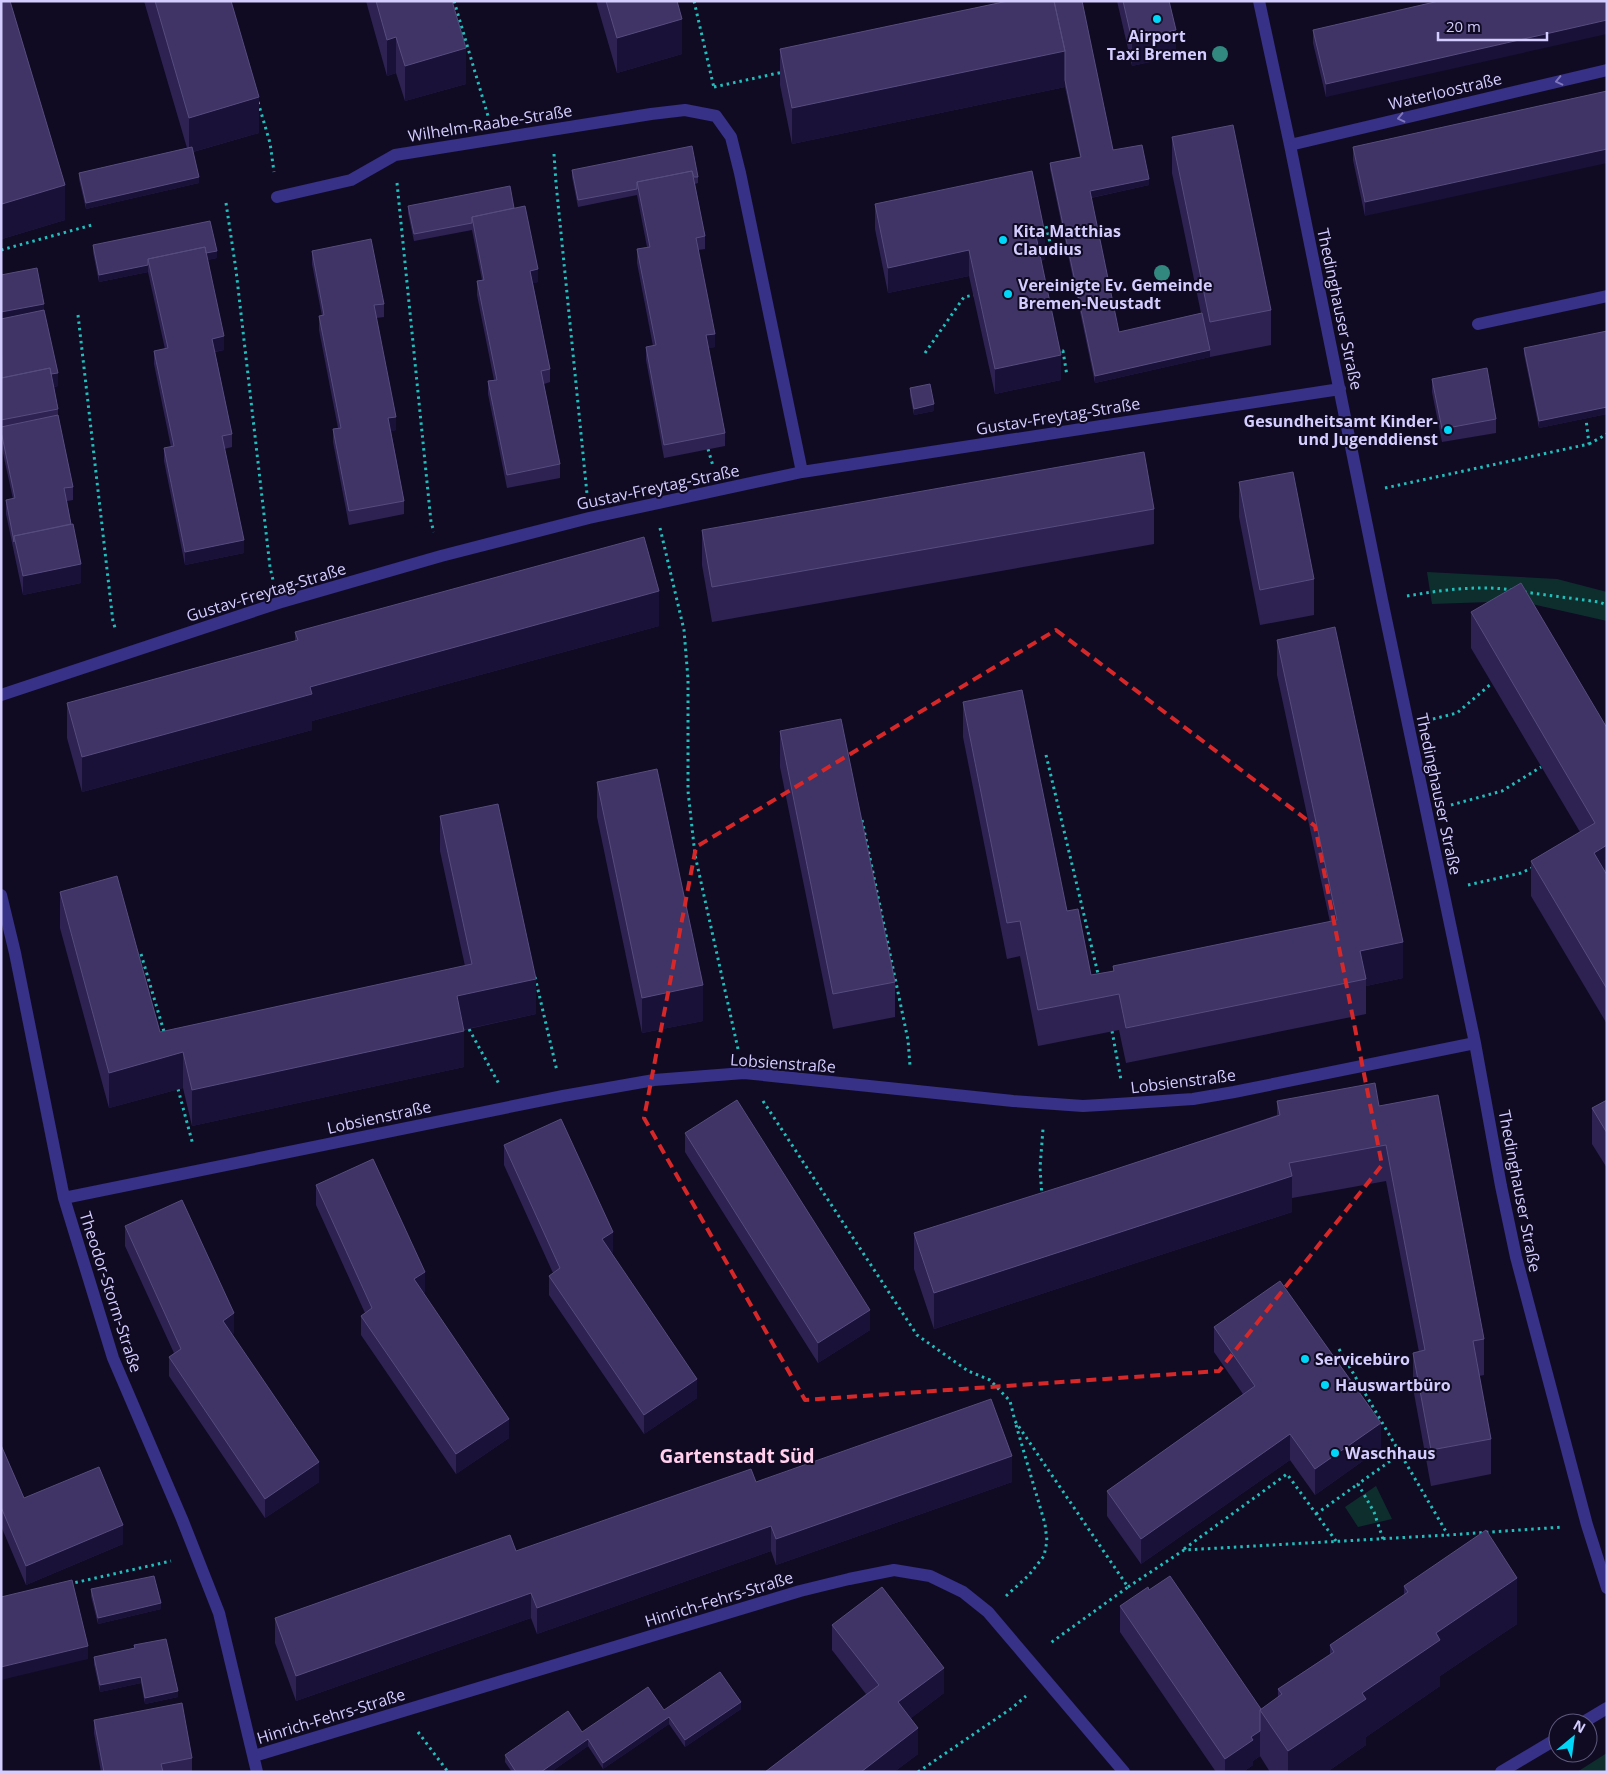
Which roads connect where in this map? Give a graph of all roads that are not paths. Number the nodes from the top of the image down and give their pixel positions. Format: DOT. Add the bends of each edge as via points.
graph roads {
  1 [pos="1258,1"];
  2 [pos="1607,70"];
  3 [pos="1290,145"];
  4 [pos="276,197"];
  5 [pos="1607,296"];
  6 [pos="1478,324"];
  7 [pos="1340,389"];
  8 [pos="802,472"];
  9 [pos="1,695"];
  10 [pos="1,895"];
  11 [pos="1476,1043"];
  12 [pos="64,1198"];
  13 [pos="1607,1588"];
  14 [pos="1548,1744"];
  15 [pos="254,1756"];
  16 [pos="257,1772"];
  17 [pos="1124,1772"];
  18 [pos="1501,1772"];
  1 -- 3 [label="street, Thedinghauser Straße"];
  2 -- 3 [label="street, Waterloostraße, one-way"];
  3 -- 7 [label="street, Thedinghauser Straße"];
  4 -- 8 [label="street, Wilhelm-Raabe-Straße" via="351,180 395,155 685,110 716,116 731,137 740,173"];
  5 -- 6 [label="street"];
  7 -- 8 [label="street, Gustav-Freytag-Straße"];
  7 -- 11 [label="street, Thedinghauser Straße"];
  8 -- 9 [label="street, Gustav-Freytag-Straße" via="589,518 441,556 278,603"];
  10 -- 12 [label="street, Theodor-Storm-Straße" via="16,953"];
  11 -- 12 [label="street, Lobsienstraße" via="1193,1099 1083,1106 744,1073 654,1080 511,1106"];
  11 -- 13 [label="street, Thedinghauser Straße" via="1516,1256 1587,1525"];
  12 -- 15 [label="street, Theodor-Storm-Straße" via="113,1358 219,1614"];
  14 -- 18 [label="street"];
  15 -- 16 [label="street, Theodor-Storm-Straße"];
  15 -- 17 [label="street, Hinrich-Fehrs-Straße" via="800,1591 894,1570 930,1576 963,1592 988,1612"];
}
